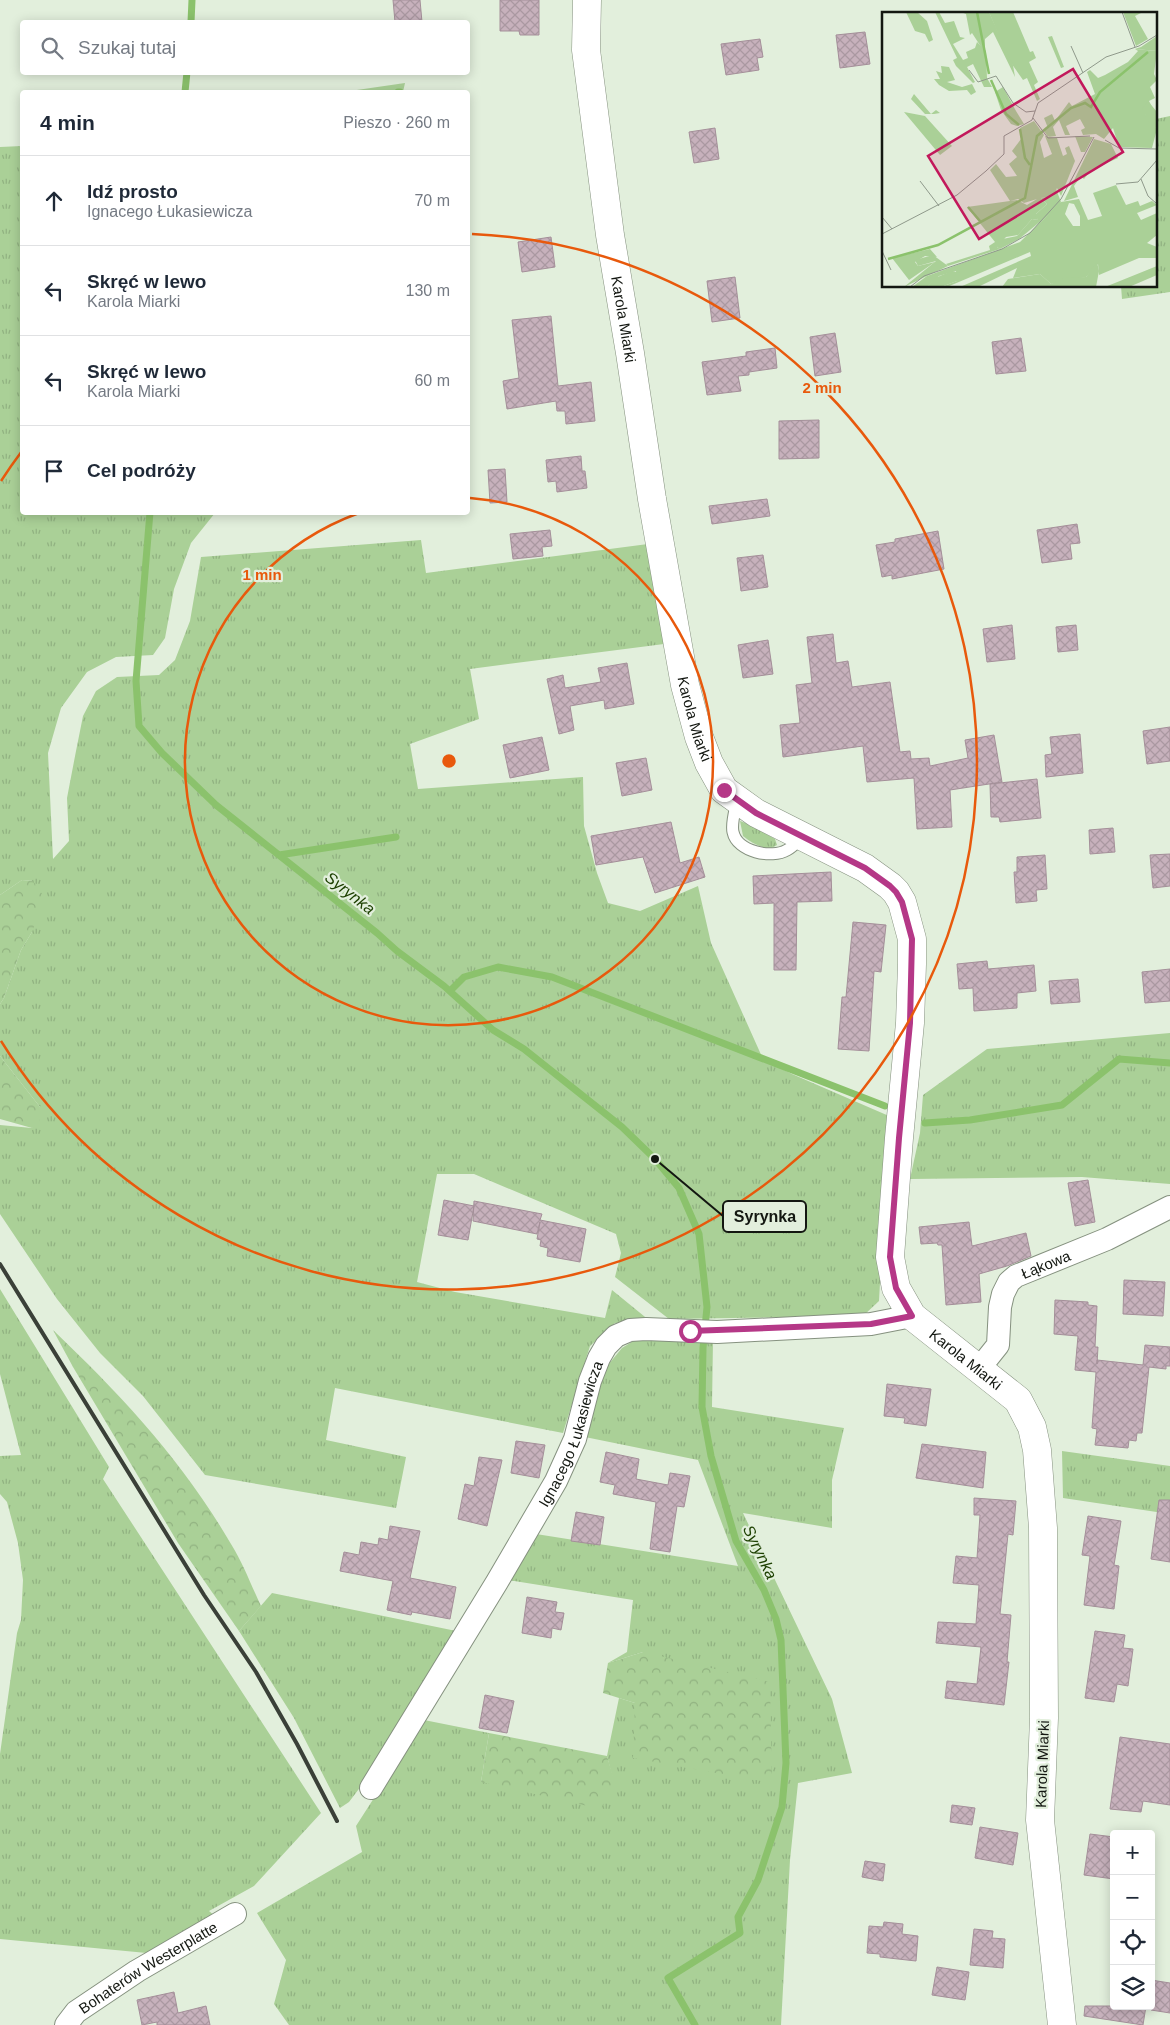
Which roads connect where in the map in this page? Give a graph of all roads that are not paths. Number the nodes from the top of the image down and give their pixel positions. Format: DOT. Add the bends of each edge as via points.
graph roads {
  1 [pos="587,0"];
  2 [pos="1170,1207"];
  3 [pos="912,1316"];
  4 [pos="978,1370"];
  5 [pos="371,1788"];
  6 [pos="236,1914"];
  7 [pos="66,2025"];
  8 [pos="1062,2025"];
  1 -- 3 [label="street, Karola Miarki" via="586,50 610,235 652,500 685,685 699,738 724,790 756,813 865,868 890,886 902,902 912,939 910,1023 890,1257 896,1288"];
  2 -- 4 [label="street, Łąkowa" via="1107,1239 1016,1276 1003,1294 998,1345"];
  3 -- 4 [label="street, Karola Miarki"];
  3 -- 5 [label="street, Ignacego Łukasiewicza" via="871,1324 717,1332 646,1329 630,1330 616,1336 599,1358 575,1439 556,1481"];
  4 -- 8 [label="street, Karola Miarki" via="1018,1400 1032,1426 1037,1450 1043,1528 1044,1708 1040,1820"];
  6 -- 7 [label="street, Bohaterów Westerplatte" via="137,1971 76,2012"];
}
